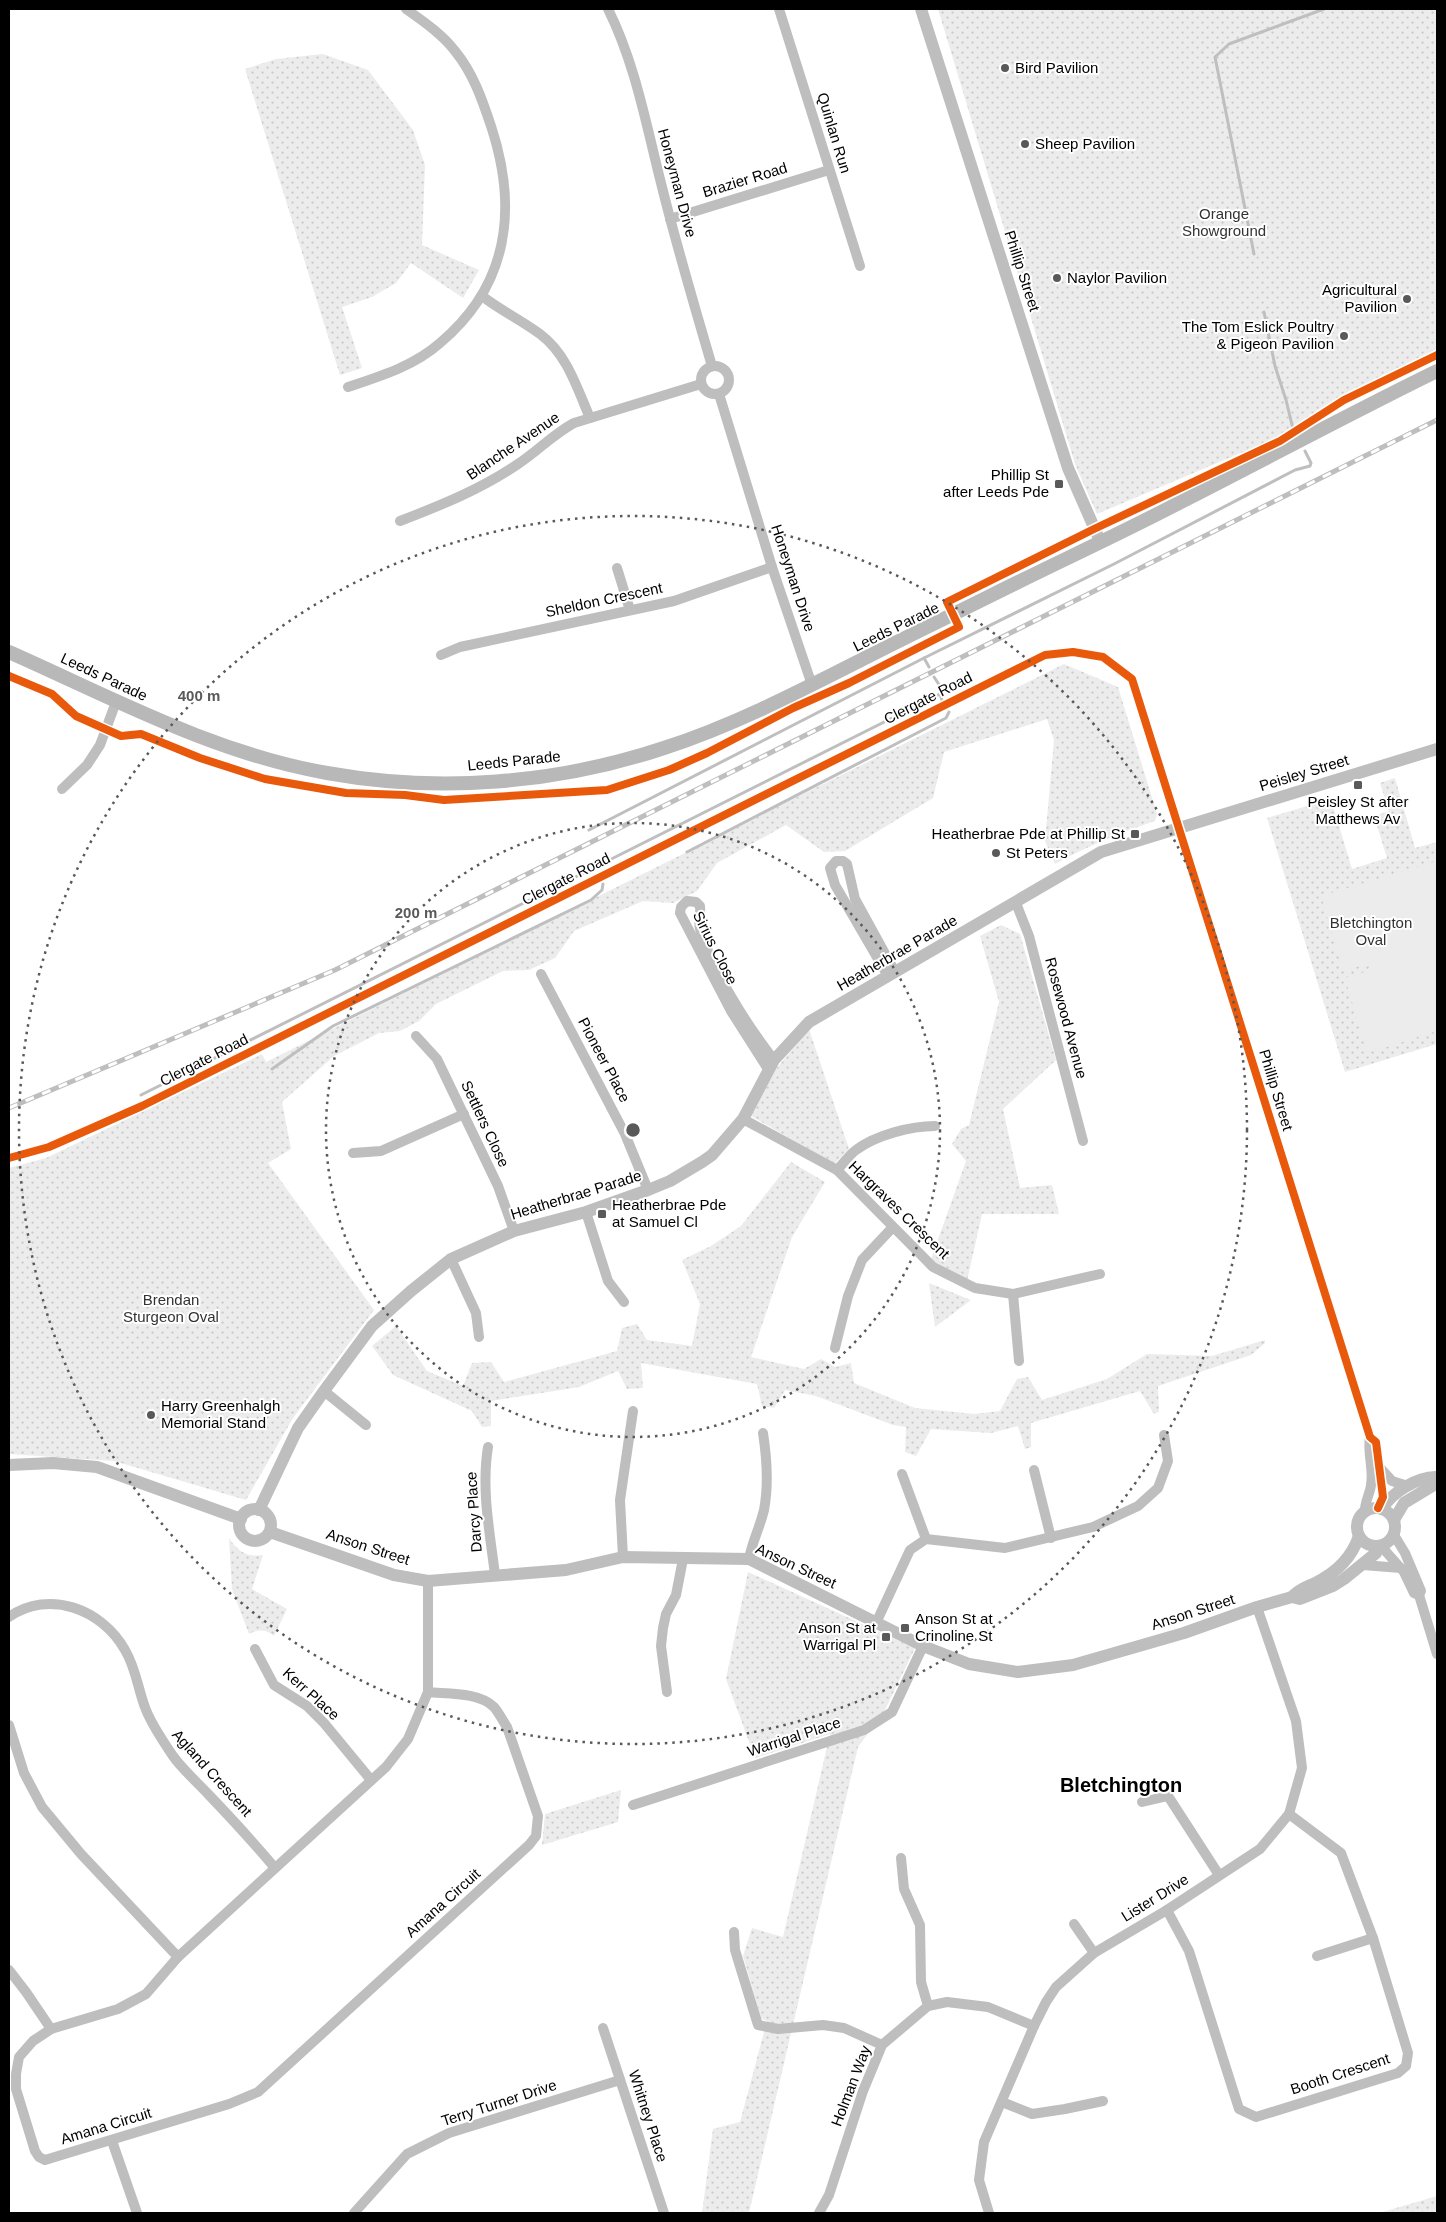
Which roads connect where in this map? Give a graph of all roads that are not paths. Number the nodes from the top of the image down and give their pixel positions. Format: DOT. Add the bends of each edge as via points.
graph roads {
  1 [pos="406,9"];
  2 [pos="608,9"];
  3 [pos="779,9"];
  4 [pos="921,9"];
  5 [pos="830,170"];
  6 [pos="670,218"];
  7 [pos="860,266"];
  8 [pos="482,296"];
  9 [pos="712,366"];
  10 [pos="1437,371"];
  11 [pos="701,384"];
  12 [pos="348,387"];
  13 [pos="720,394"];
  14 [pos="590,418"];
  15 [pos="400,521"];
  16 [pos="1100,541"];
  17 [pos="772,567"];
  18 [pos="617,568"];
  19 [pos="630,610"];
  20 [pos="9,652"];
  21 [pos="441,655"];
  22 [pos="1132,679"];
  23 [pos="812,685"];
  24 [pos="116,702"];
  25 [pos="1437,749"];
  26 [pos="62,790"];
  27 [pos="1180,829"];
  28 [pos="1016,903"];
  29 [pos="542,974"];
  30 [pos="892,974"];
  31 [pos="416,1036"];
  32 [pos="771,1065"];
  33 [pos="464,1114"];
  34 [pos="743,1119"];
  35 [pos="935,1126"];
  36 [pos="1084,1141"];
  37 [pos="353,1154"];
  38 [pos="9,1158"];
  39 [pos="837,1170"];
  40 [pos="648,1190"];
  41 [pos="586,1212"];
  42 [pos="892,1228"];
  43 [pos="514,1231"];
  44 [pos="451,1259"];
  45 [pos="1100,1274"];
  46 [pos="1013,1294"];
  47 [pos="624,1302"];
  48 [pos="479,1336"];
  49 [pos="835,1348"];
  50 [pos="1019,1361"];
  51 [pos="324,1391"];
  52 [pos="633,1411"];
  53 [pos="366,1426"];
  54 [pos="763,1433"];
  55 [pos="1164,1435"];
  56 [pos="1370,1437"];
  57 [pos="488,1447"];
  58 [pos="9,1465"];
  59 [pos="1380,1469"];
  60 [pos="1034,1470"];
  61 [pos="902,1474"];
  62 [pos="1437,1477"];
  63 [pos="1437,1483"];
  64 [pos="1408,1486"];
  65 [pos="1380,1508"];
  66 [pos="259,1510"];
  67 [pos="1365,1512"];
  68 [pos="241,1519"];
  69 [pos="1394,1520"];
  70 [pos="270,1532"];
  71 [pos="1394,1535"];
  72 [pos="1359,1536"];
  73 [pos="1051,1538"];
  74 [pos="926,1539"];
  75 [pos="1379,1546"];
  76 [pos="623,1557"];
  77 [pos="683,1559"];
  78 [pos="749,1559"];
  79 [pos="1363,1565"];
  80 [pos="1401,1568"];
  81 [pos="495,1575"];
  82 [pos="428,1581"];
  83 [pos="1419,1595"];
  84 [pos="1292,1597"];
  85 [pos="1257,1607"];
  86 [pos="9,1617"];
  87 [pos="876,1623"];
  88 [pos="923,1646"];
  89 [pos="255,1649"];
  90 [pos="1437,1654"];
  91 [pos="428,1692"];
  92 [pos="667,1692"];
  93 [pos="9,1725"];
  94 [pos="371,1780"];
  95 [pos="1142,1802"];
  96 [pos="634,1805"];
  97 [pos="1290,1814"];
  98 [pos="900,1858"];
  99 [pos="275,1868"];
  100 [pos="1219,1875"];
  101 [pos="1166,1910"];
  102 [pos="1074,1924"];
  103 [pos="734,1932"];
  104 [pos="1373,1938"];
  105 [pos="1094,1953"];
  106 [pos="1317,1956"];
  107 [pos="178,1957"];
  108 [pos="9,1970"];
  109 [pos="928,2006"];
  110 [pos="1034,2026"];
  111 [pos="602,2028"];
  112 [pos="51,2029"];
  113 [pos="882,2045"];
  114 [pos="620,2080"];
  115 [pos="1103,2100"];
  116 [pos="1002,2102"];
  117 [pos="112,2141"];
  118 [pos="359,2212"];
  119 [pos="137,2213"];
  120 [pos="664,2213"];
  121 [pos="819,2213"];
  122 [pos="989,2213"];
  1 -- 8 [label="street" via="444,39 464,64 483,102 496,141 504,178 506,216 497,261"];
  2 -- 6 [label="street, Honeyman Drive" via="633,73"];
  3 -- 5 [label="street, Quinlan Run"];
  4 -- 16 [label="street, Phillip Street" via="1068,468"];
  5 -- 6 [label="street, Brazier Road"];
  5 -- 7 [label="street, Quinlan Run"];
  6 -- 9 [label="street, Honeyman Drive"];
  8 -- 12 [label="street" via="459,326 419,358 394,371"];
  8 -- 14 [label="street" via="539,333 555,348 568,367"];
  9 -- 11 [label="street" via="703,373"];
  9 -- 13 [label="street" via="722,367 728,375 727,388"];
  10 -- 16 [label="main road, Leeds Parade"];
  11 -- 13 [label="street" via="707,392"];
  11 -- 14 [label="street, Blanche Avenue"];
  13 -- 17 [label="street, Honeyman Drive"];
  14 -- 15 [label="street, Blanche Avenue" via="559,431 520,462 467,495"];
  16 -- 23 [label="main road, Leeds Parade"];
  17 -- 19 [label="street, Sheldon Crescent" via="683,598"];
  17 -- 23 [label="street, Honeyman Drive"];
  18 -- 19 [label="street"];
  19 -- 21 [label="street, Sheldon Crescent" via="460,647"];
  20 -- 24 [label="main road, Leeds Parade"];
  22 -- 27 [label="street, Phillip Street"];
  22 -- 38 [label="street, Clergate Road" via="1104,657 1073,652 1045,655 142,1106 49,1147"];
  23 -- 24 [label="main road, Leeds Parade" via="707,732 618,762 545,776 469,783 362,778 285,764 214,743"];
  24 -- 26 [label="street" via="100,745 87,765"];
  25 -- 27 [label="street, Peisley Street"];
  27 -- 28 [label="street, Heatherbrae Parade" via="1102,852"];
  27 -- 56 [label="street, Phillip Street"];
  28 -- 30 [label="street, Heatherbrae Parade"];
  28 -- 36 [label="street, Rosewood Avenue" via="1029,936"];
  29 -- 40 [label="street, Pioneer Place" via="625,1134"];
  30 -- 30 [label="street" via="835,885 830,868 836,861 847,864 855,898"];
  30 -- 32 [label="street, Heatherbrae Parade" via="810,1022"];
  31 -- 33 [label="street, Settlers Close" via="437,1059"];
  32 -- 32 [label="street, Sirius Close" via="731,1011 680,913 688,900 700,906 700,928 712,958"];
  32 -- 34 [label="street, Heatherbrae Parade"];
  33 -- 37 [label="street" via="381,1151"];
  33 -- 43 [label="street, Settlers Close" via="498,1186"];
  34 -- 39 [label="street, Hargraves Crescent"];
  34 -- 40 [label="street, Heatherbrae Parade" via="712,1155 670,1181"];
  35 -- 39 [label="street" via="890,1134 856,1150"];
  39 -- 42 [label="street, Hargraves Crescent"];
  40 -- 41 [label="street, Heatherbrae Parade"];
  41 -- 43 [label="street, Heatherbrae Parade"];
  41 -- 47 [label="street" via="608,1282"];
  42 -- 46 [label="street, Hargraves Crescent" via="933,1268 975,1288"];
  42 -- 49 [label="street" via="862,1260 848,1296"];
  43 -- 44 [label="street, Heatherbrae Parade"];
  44 -- 48 [label="street" via="476,1313"];
  44 -- 51 [label="street, Heatherbrae Parade" via="372,1326"];
  45 -- 46 [label="street, Hargraves Crescent"];
  46 -- 50 [label="street"];
  51 -- 53 [label="street"];
  51 -- 66 [label="street, Heatherbrae Parade" via="298,1428"];
  52 -- 76 [label="street" via="620,1500"];
  54 -- 78 [label="street" via="768,1462 764,1511"];
  55 -- 73 [label="street" via="1168,1461 1158,1488 1138,1506 1093,1527"];
  56 -- 59 [label="street, Phillip Street" via="1376,1442"];
  56 -- 67 [label="street, Phillip Street" via="1372,1483"];
  57 -- 81 [label="street, Darcy Place" via="484,1471"];
  58 -- 68 [label="street" via="53,1463 97,1467"];
  59 -- 64 [label="street" via="1392,1481"];
  59 -- 65 [label="street, Phillip Street" via="1383,1497"];
  60 -- 73 [label="street"];
  61 -- 74 [label="street"];
  62 -- 64 [label="street"];
  63 -- 69 [label="street" via="1404,1503"];
  64 -- 65 [label="street"];
  65 -- 67 [label="street"];
  65 -- 69 [label="street"];
  66 -- 68 [label="street" via="248,1511"];
  66 -- 70 [label="street" via="269,1518"];
  67 -- 72 [label="street" via="1357,1525"];
  68 -- 70 [label="street" via="241,1532 251,1540 264,1538"];
  69 -- 71 [label="street"];
  70 -- 82 [label="street, Anson Street" via="394,1575"];
  71 -- 75 [label="street"];
  71 -- 83 [label="street" via="1406,1553 1421,1590"];
  72 -- 75 [label="street" via="1367,1544"];
  72 -- 84 [label="street, Anson Street" via="1353,1550 1337,1569"];
  73 -- 74 [label="street" via="1005,1548"];
  74 -- 87 [label="street" via="910,1550"];
  75 -- 79 [label="street, Anson Street"];
  75 -- 80 [label="street"];
  76 -- 77 [label="street, Anson Street"];
  76 -- 81 [label="street, Anson Street" via="566,1570"];
  77 -- 78 [label="street, Anson Street"];
  77 -- 92 [label="street" via="676,1595 663,1628 661,1646"];
  78 -- 87 [label="street, Anson Street"];
  79 -- 80 [label="street"];
  79 -- 84 [label="street, Anson Street" via="1333,1586 1300,1599"];
  80 -- 83 [label="street" via="1414,1593"];
  81 -- 82 [label="street, Anson Street"];
  82 -- 91 [label="street, Amana Circuit"];
  83 -- 90 [label="street"];
  84 -- 85 [label="street, Anson Street"];
  85 -- 88 [label="street, Anson Street" via="1073,1666 1018,1672 969,1664"];
  85 -- 97 [label="street, Lister Drive" via="1296,1721 1302,1768"];
  86 -- 99 [label="street, Agland Crescent" via="37,1604 70,1606 100,1622 117,1636 132,1664 146,1710 158,1734 175,1758"];
  87 -- 88 [label="street, Anson Street"];
  88 -- 96 [label="street, Warrigal Place" via="892,1712 864,1730"];
  89 -- 94 [label="street, Kerr Place" via="274,1684 307,1706"];
  91 -- 94 [label="street, Amana Circuit" via="408,1739 398,1754"];
  91 -- 117 [label="street, Amana Circuit" via="484,1700 497,1711 507,1727 538,1816 536,1836 258,2092"];
  93 -- 107 [label="street" via="24,1773 42,1807 81,1854"];
  94 -- 99 [label="street, Amana Circuit"];
  95 -- 100 [label="street" via="1168,1796"];
  97 -- 100 [label="street, Lister Drive" via="1260,1849"];
  97 -- 104 [label="street, Booth Crescent" via="1340,1853"];
  98 -- 109 [label="street" via="904,1889 920,1925 921,1982"];
  99 -- 107 [label="street, Amana Circuit"];
  100 -- 101 [label="street, Lister Drive"];
  101 -- 104 [label="street, Booth Crescent" via="1189,1951 1239,2110 1256,2117 1398,2073 1406,2066 1408,2053"];
  101 -- 105 [label="street, Lister Drive"];
  102 -- 105 [label="street"];
  103 -- 113 [label="street" via="735,1950 758,2025 778,2029 823,2025 844,2028"];
  104 -- 106 [label="street"];
  105 -- 110 [label="street, Lister Drive" via="1056,1986"];
  107 -- 112 [label="street, Amana Circuit" via="146,1994 133,2002"];
  108 -- 112 [label="street"];
  109 -- 110 [label="street" via="947,2002 988,2007"];
  109 -- 113 [label="street, Holman Way"];
  110 -- 116 [label="street, Lister Drive"];
  111 -- 114 [label="street, Whitney Place"];
  112 -- 117 [label="street, Amana Circuit" via="33,2041 20,2057 16,2074 16,2089 35,2151 45,2160"];
  113 -- 121 [label="street, Holman Way" via="829,2194"];
  114 -- 118 [label="street, Terry Turner Drive" via="449,2133 408,2154"];
  114 -- 120 [label="street, Whitney Place"];
  115 -- 116 [label="street" via="1032,2114"];
  116 -- 122 [label="street, Lister Drive" via="984,2142 979,2180"];
  117 -- 119 [label="street"];
}
